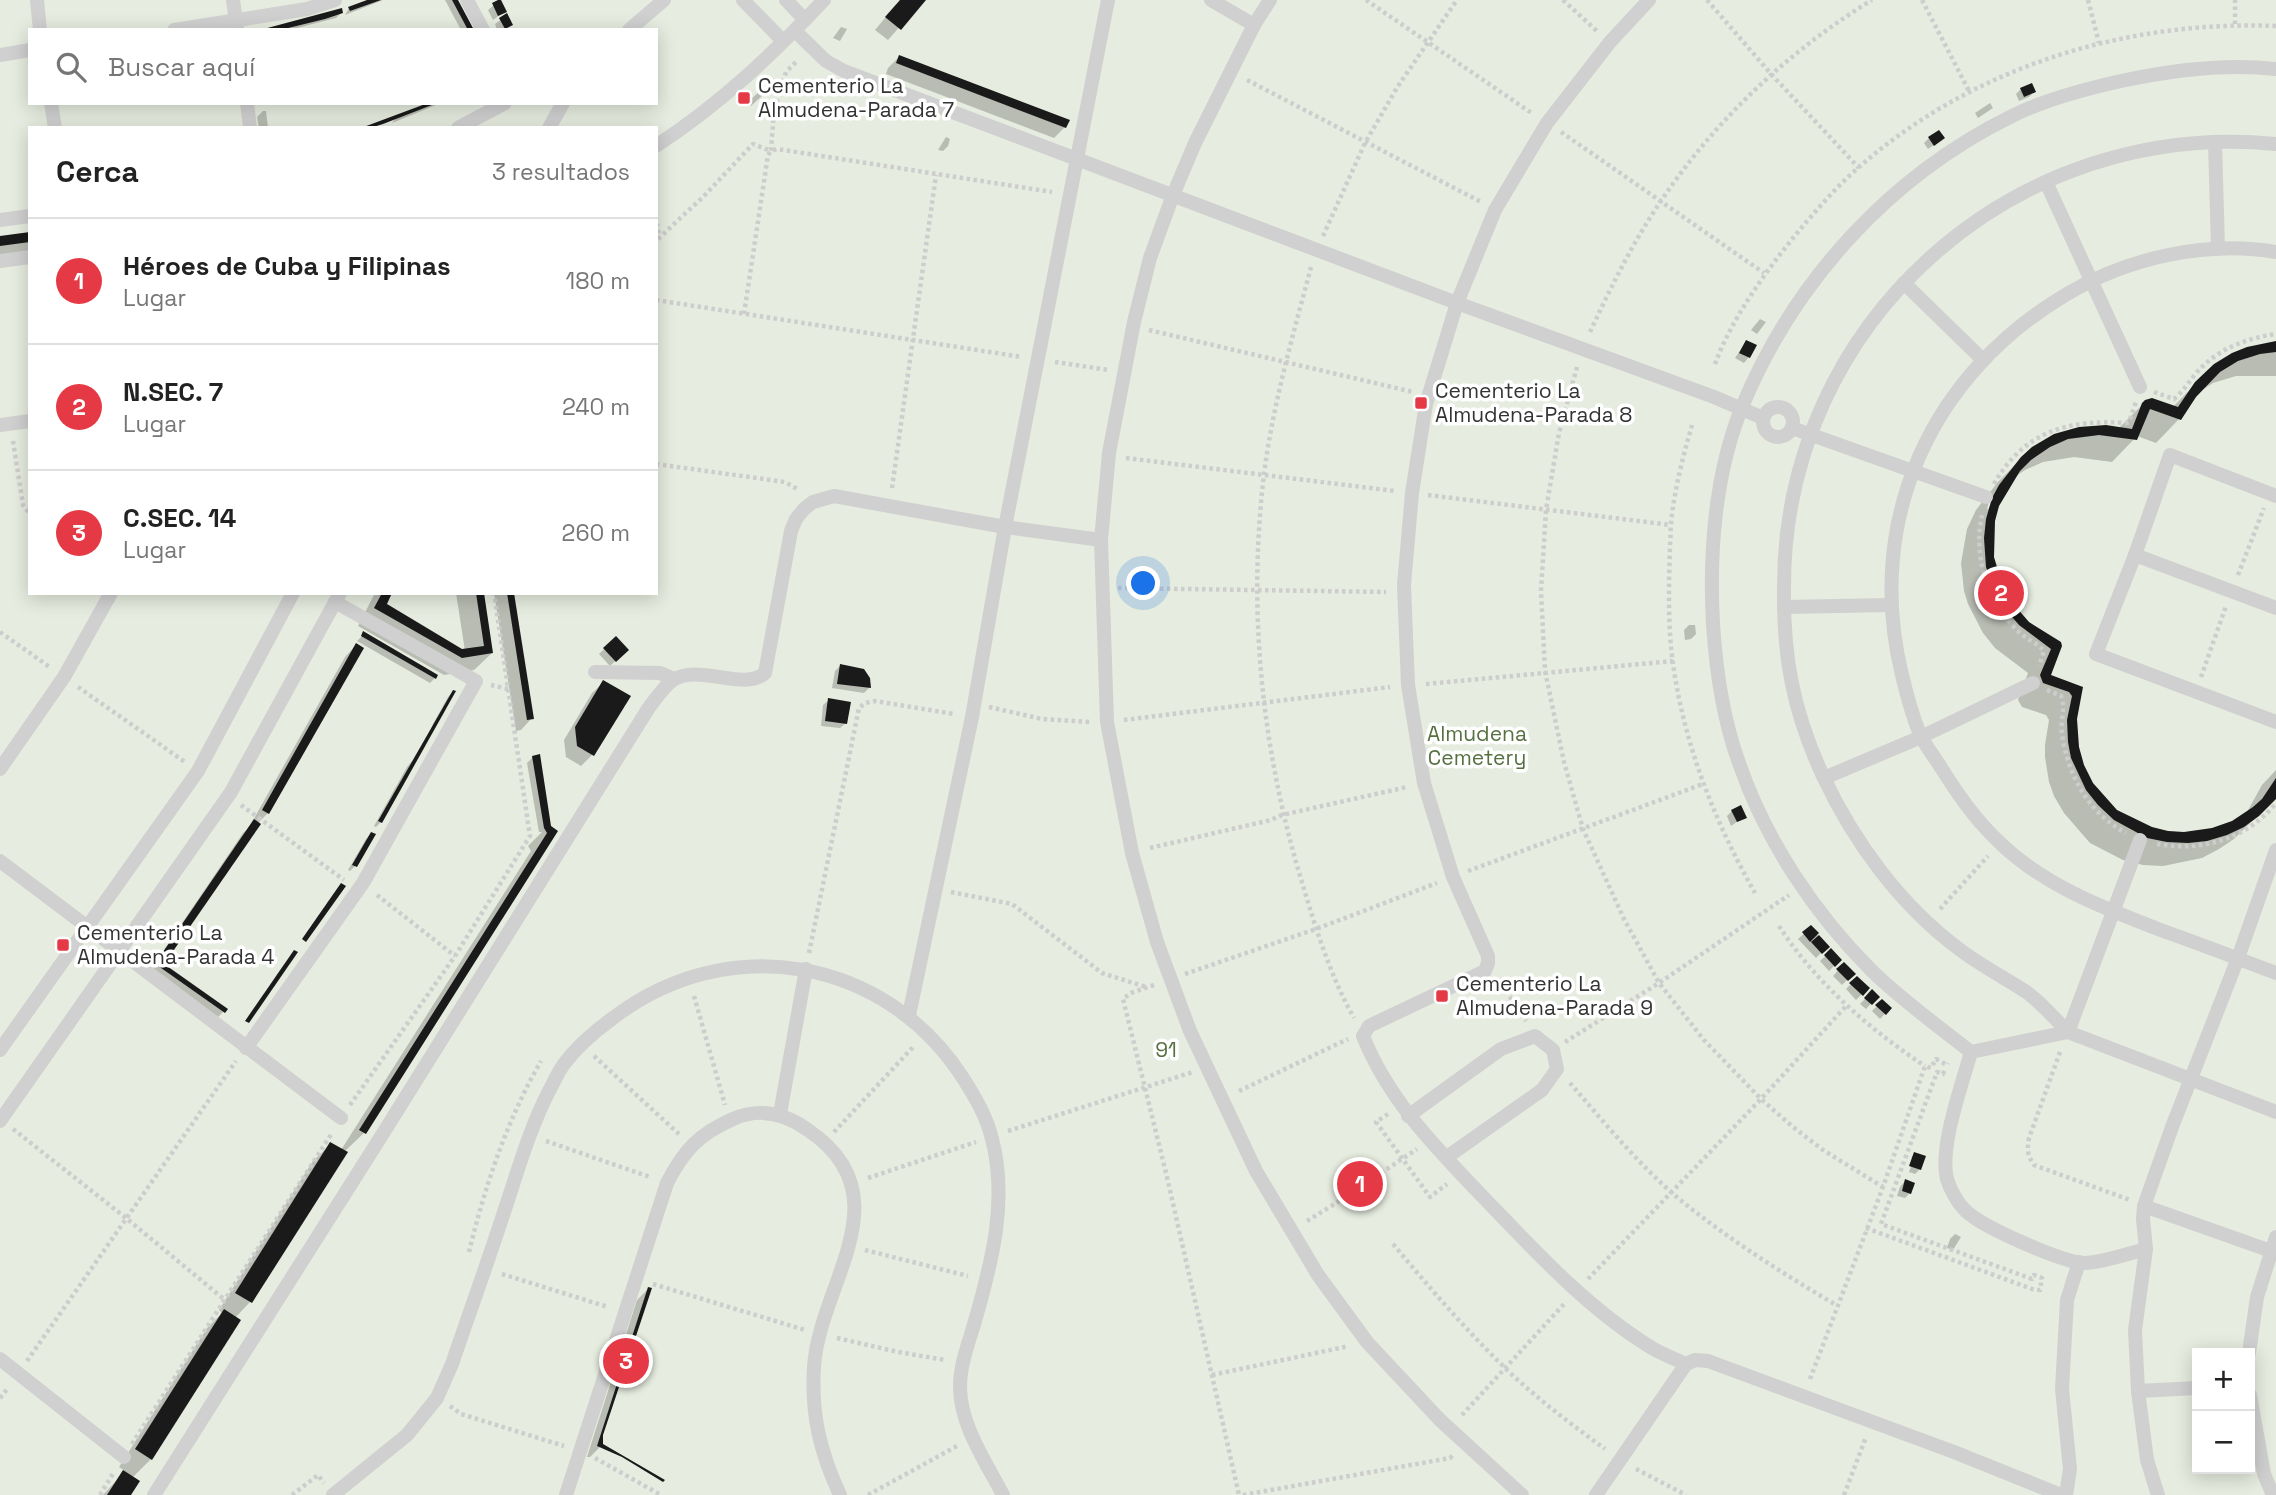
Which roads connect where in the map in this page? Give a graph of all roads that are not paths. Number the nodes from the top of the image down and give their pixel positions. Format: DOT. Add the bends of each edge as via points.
graph roads {
  1 [pos="37,0"];
  2 [pos="233,0"];
  3 [pos="335,0"];
  4 [pos="467,0"];
  5 [pos="664,0"];
  6 [pos="743,0"];
  7 [pos="786,0"];
  8 [pos="824,0"];
  9 [pos="1108,0"];
  10 [pos="1211,0"];
  11 [pos="1270,0"];
  12 [pos="1650,0"];
  13 [pos="236,25"];
  14 [pos="800,25"];
  15 [pos="1254,25"];
  16 [pos="40,28"];
  17 [pos="199,28"];
  18 [pos="482,28"];
  19 [pos="631,28"];
  20 [pos="783,41"];
  21 [pos="28,50"];
  22 [pos="0,55"];
  23 [pos="2276,69"];
  24 [pos="51,105"];
  25 [pos="247,105"];
  26 [pos="501,105"];
  27 [pos="562,105"];
  28 [pos="55,126"];
  29 [pos="250,126"];
  30 [pos="462,126"];
  31 [pos="550,126"];
  32 [pos="2215,142"];
  33 [pos="2276,144"];
  34 [pos="658,145"];
  35 [pos="1077,159"];
  36 [pos="2046,182"];
  37 [pos="1173,195"];
  38 [pos="28,216"];
  39 [pos="0,220"];
  40 [pos="2218,249"];
  41 [pos="2276,252"];
  42 [pos="28,257"];
  43 [pos="0,261"];
  44 [pos="2090,281"];
  45 [pos="1904,283"];
  46 [pos="1457,303"];
  47 [pos="1983,360"];
  48 [pos="2140,387"];
  49 [pos="1741,409"];
  50 [pos="1763,418"];
  51 [pos="28,421"];
  52 [pos="5,424"];
  53 [pos="1792,428"];
  54 [pos="1809,435"];
  55 [pos="1912,471"];
  56 [pos="2276,496"];
  57 [pos="1986,497"];
  58 [pos="1005,527"];
  59 [pos="1101,540"];
  60 [pos="2135,555"];
  61 [pos="110,595"];
  62 [pos="292,595"];
  63 [pos="337,597"];
  64 [pos="1891,605"];
  65 [pos="1784,607"];
  66 [pos="2276,608"];
  67 [pos="595,673"];
  68 [pos="674,679"];
  69 [pos="2034,683"];
  70 [pos="2276,722"];
  71 [pos="1922,737"];
  72 [pos="0,769"];
  73 [pos="1824,778"];
  74 [pos="2140,840"];
  75 [pos="2276,850"];
  76 [pos="0,861"];
  77 [pos="2114,912"];
  78 [pos="86,927"];
  79 [pos="119,953"];
  80 [pos="2238,958"];
  81 [pos="806,969"];
  82 [pos="2276,973"];
  83 [pos="909,1016"];
  84 [pos="2068,1032"];
  85 [pos="246,1048"];
  86 [pos="0,1050"];
  87 [pos="1971,1052"];
  88 [pos="2190,1080"];
  89 [pos="2276,1112"];
  90 [pos="780,1114"];
  91 [pos="1408,1116"];
  92 [pos="341,1118"];
  93 [pos="0,1120"];
  94 [pos="1447,1157"];
  95 [pos="2144,1206"];
  96 [pos="2276,1237"];
  97 [pos="2147,1249"];
  98 [pos="2271,1251"];
  99 [pos="2079,1262"];
  100 [pos="2250,1348"];
  101 [pos="0,1359"];
  102 [pos="1686,1364"];
  103 [pos="2192,1388"];
  104 [pos="2137,1391"];
  105 [pos="2253,1411"];
  106 [pos="124,1457"];
  107 [pos="153,1495"];
  108 [pos="333,1495"];
  109 [pos="566,1495"];
  110 [pos="840,1495"];
  111 [pos="1003,1495"];
  112 [pos="1522,1495"];
  113 [pos="1596,1495"];
  114 [pos="2064,1495"];
  115 [pos="2158,1495"];
  116 [pos="2273,1495"];
  1 -- 16 [label="lane"];
  2 -- 13 [label="lane"];
  3 -- 13 [label="lane"];
  4 -- 18 [label="lane"];
  5 -- 19 [label="lane"];
  6 -- 20 [label="lane"];
  7 -- 14 [label="lane"];
  8 -- 14 [label="lane"];
  9 -- 35 [label="lane"];
  10 -- 15 [label="lane"];
  11 -- 15 [label="lane"];
  12 -- 46 [label="lane" via="1609,42 1547,123 1495,210"];
  13 -- 17 [label="lane"];
  14 -- 20 [label="lane"];
  14 -- 35 [label="lane" via="811,47 844,71"];
  15 -- 37 [label="lane"];
  20 -- 34 [label="lane" via="736,88"];
  21 -- 22 [label="lane"];
  23 -- 49 [label="lane" via="2206,67 2104,85 2015,114 1977,135 1888,198 1843,243 1802,298"];
  24 -- 28 [label="lane"];
  25 -- 29 [label="lane"];
  26 -- 30 [label="lane"];
  27 -- 31 [label="lane"];
  32 -- 33 [label="lane"];
  32 -- 36 [label="lane" via="2123,155"];
  32 -- 40 [label="lane"];
  35 -- 37 [label="lane"];
  35 -- 58 [label="lane"];
  36 -- 44 [label="lane"];
  36 -- 45 [label="lane" via="1969,225"];
  37 -- 46 [label="lane"];
  37 -- 59 [label="lane" via="1150,258 1133,327 1109,456"];
  38 -- 39 [label="lane"];
  40 -- 41 [label="lane"];
  40 -- 44 [label="lane" via="2134,263"];
  42 -- 43 [label="lane"];
  44 -- 47 [label="lane" via="2052,303"];
  44 -- 48 [label="lane"];
  45 -- 47 [label="lane"];
  45 -- 54 [label="lane" via="1875,316 1829,388"];
  46 -- 49 [label="lane"];
  46 -- 91 [label="lane" via="1428,395 1412,493 1404,592 1408,685 1424,783 1453,877 1488,964 1485,971 1369,1026 1363,1036"];
  47 -- 55 [label="lane" via="1952,398"];
  49 -- 50 [label="lane"];
  49 -- 87 [label="lane" via="1726,458 1711,560 1716,664 1738,762 1763,820 1798,882 1840,936 1916,1010"];
  50 -- 53 [label="lane" via="1765,431 1775,437 1787,435"];
  50 -- 53 [label="lane" via="1770,409 1782,407 1794,419"];
  51 -- 52 [label="lane"];
  53 -- 54 [label="lane"];
  54 -- 55 [label="lane"];
  54 -- 65 [label="lane" via="1788,521"];
  55 -- 57 [label="lane"];
  55 -- 64 [label="lane" via="1897,522"];
  56 -- 60 [label="lane" via="2170,455"];
  58 -- 59 [label="lane"];
  58 -- 68 [label="lane" via="834,496 813,502 796,519 788,541 765,673 759,678 696,674"];
  58 -- 83 [label="lane" via="973,710"];
  59 -- 112 [label="lane" via="1107,722 1132,853 1157,942 1190,1031 1256,1171 1318,1275 1367,1342 1449,1429"];
  60 -- 66 [label="lane"];
  60 -- 70 [label="lane" via="2096,654"];
  61 -- 72 [label="lane" via="64,677"];
  62 -- 78 [label="lane" via="198,771"];
  63 -- 79 [label="lane" via="231,792"];
  63 -- 85 [label="lane" via="476,681 363,883"];
  64 -- 65 [label="lane"];
  64 -- 71 [label="lane" via="1897,654"];
  65 -- 73 [label="lane" via="1794,700"];
  67 -- 68 [label="lane" via="660,673"];
  68 -- 107 [label="lane" via="648,709"];
  69 -- 71 [label="lane"];
  71 -- 73 [label="lane"];
  71 -- 77 [label="lane" via="1960,798 1999,843 2053,884"];
  73 -- 84 [label="lane" via="1877,867 1927,923 2027,993"];
  74 -- 77 [label="lane"];
  75 -- 80 [label="lane"];
  76 -- 78 [label="lane"];
  77 -- 80 [label="lane"];
  77 -- 84 [label="lane"];
  78 -- 79 [label="lane"];
  78 -- 86 [label="lane"];
  79 -- 85 [label="lane"];
  79 -- 93 [label="lane"];
  80 -- 82 [label="lane"];
  80 -- 88 [label="lane"];
  81 -- 83 [label="lane" via="863,988"];
  81 -- 90 [label="lane"];
  81 -- 108 [label="lane" via="720,970 674,982 631,1004 581,1044 563,1065 529,1135 437,1398 407,1435"];
  83 -- 111 [label="lane" via="949,1057 974,1096 992,1137 997,1230 960,1387 974,1438"];
  84 -- 87 [label="lane"];
  84 -- 88 [label="lane"];
  85 -- 92 [label="lane"];
  87 -- 99 [label="lane" via="1946,1150 1946,1178 1951,1189 1965,1210 1987,1226"];
  88 -- 89 [label="lane"];
  88 -- 95 [label="lane"];
  90 -- 109 [label="lane" via="741,1115 717,1126 691,1145 679,1161 667,1183"];
  90 -- 110 [label="lane" via="824,1142 851,1184 855,1218 814,1365 817,1430"];
  91 -- 94 [label="lane"];
  91 -- 94 [label="lane" via="1501,1049 1535,1036 1553,1050 1557,1069 1542,1090"];
  94 -- 102 [label="lane" via="1577,1290 1653,1349"];
  95 -- 97 [label="lane"];
  95 -- 98 [label="lane"];
  96 -- 98 [label="lane"];
  97 -- 99 [label="lane"];
  97 -- 104 [label="lane" via="2135,1330"];
  98 -- 100 [label="lane" via="2257,1297"];
  99 -- 114 [label="lane" via="2067,1300 2062,1389 2070,1469"];
  101 -- 106 [label="lane"];
  102 -- 113 [label="lane"];
  102 -- 114 [label="lane" via="1708,1361"];
  103 -- 104 [label="lane"];
  104 -- 115 [label="lane" via="2147,1460"];
  105 -- 116 [label="lane" via="2264,1474"];
}
